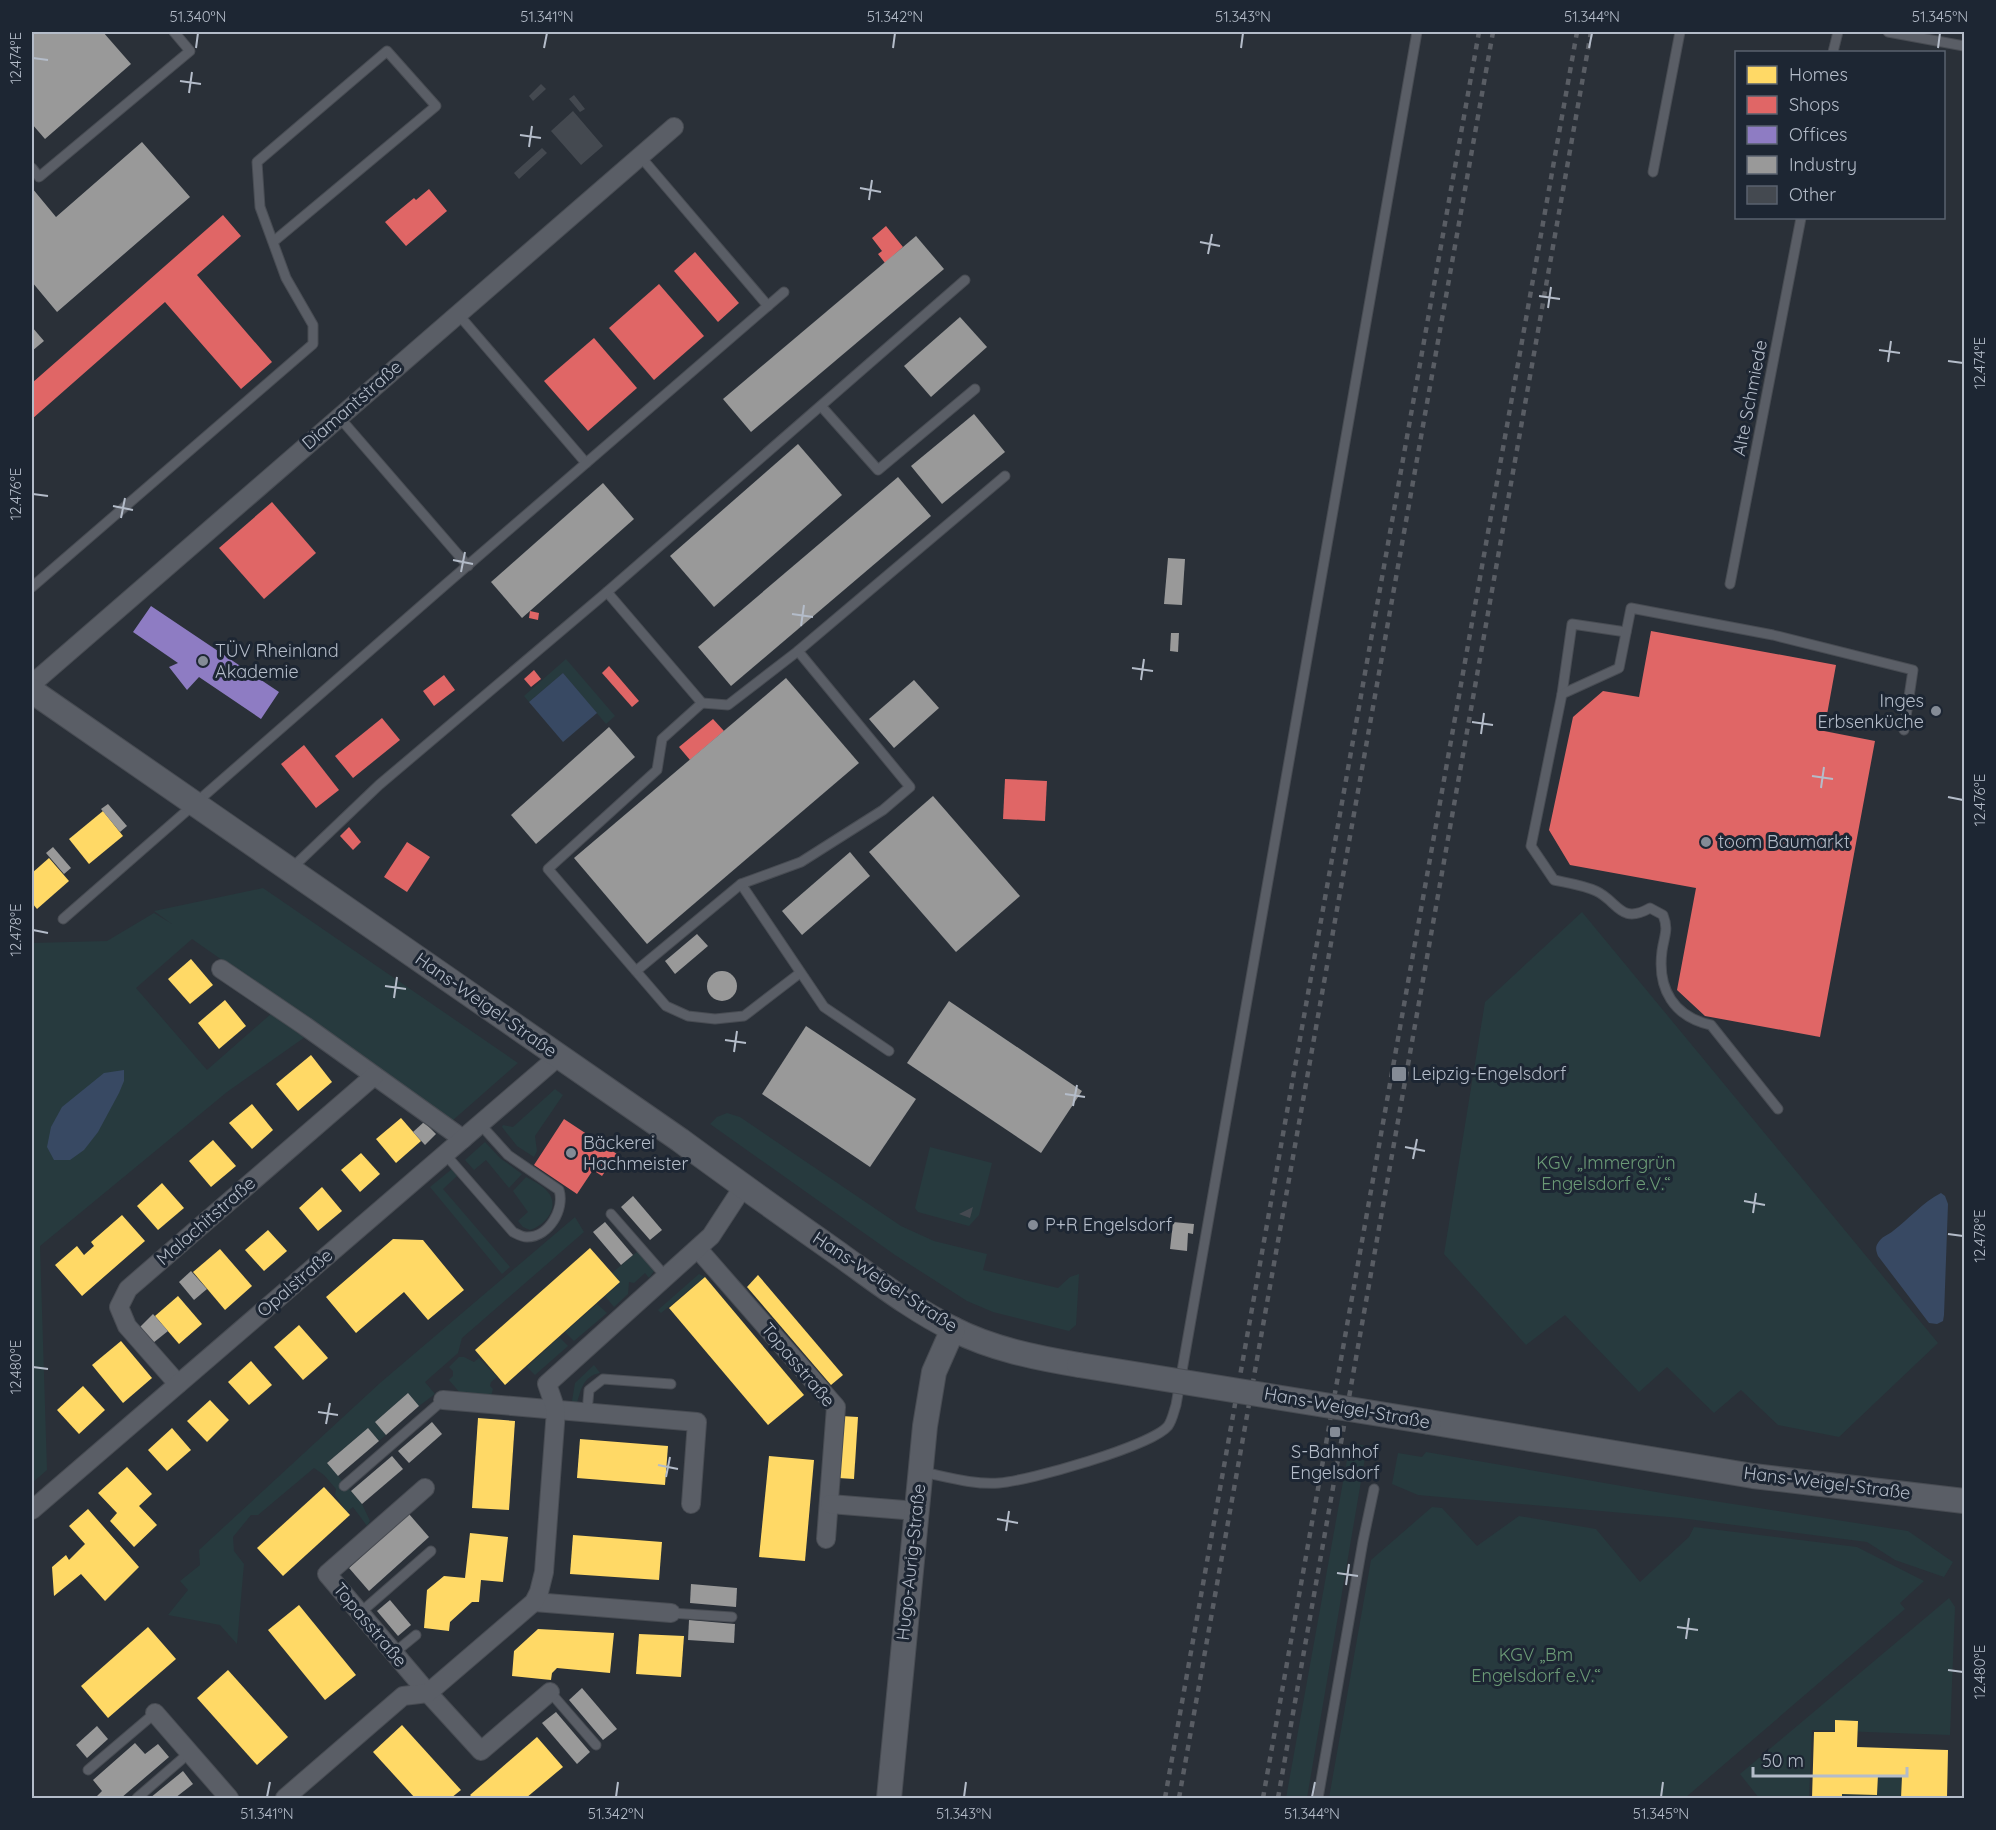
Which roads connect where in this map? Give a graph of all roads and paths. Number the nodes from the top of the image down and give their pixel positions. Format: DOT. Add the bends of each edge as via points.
graph roads {
  1 [pos="174,32"];
  2 [pos="1417,32"];
  3 [pos="1680,32"];
  4 [pos="1838,32"];
  5 [pos="1888,32"];
  6 [pos="1965,46"];
  7 [pos="1833,51"];
  8 [pos="674,127"];
  9 [pos="640,156"];
  10 [pos="32,168"];
  11 [pos="1653,172"];
  12 [pos="1801,219"];
  13 [pos="273,242"];
  14 [pos="965,280"];
  15 [pos="784,292"];
  16 [pos="768,306"];
  17 [pos="458,314"];
  18 [pos="975,389"];
  19 [pos="821,406"];
  20 [pos="339,417"];
  21 [pos="586,463"];
  22 [pos="1005,476"];
  23 [pos="468,566"];
  24 [pos="1730,584"];
  25 [pos="32,587"];
  26 [pos="606,592"];
  27 [pos="1626,632"];
  28 [pos="798,651"];
  29 [pos="32,684"];
  30 [pos="32,691"];
  31 [pos="1562,694"];
  32 [pos="702,703"];
  33 [pos="1904,730"];
  34 [pos="195,804"];
  35 [pos="290,869"];
  36 [pos="741,884"];
  37 [pos="63,919"];
  38 [pos="221,969"];
  39 [pos="636,971"];
  40 [pos="800,973"];
  41 [pos="889,1051"];
  42 [pos="559,1056"];
  43 [pos="374,1076"];
  44 [pos="1778,1109"];
  45 [pos="480,1125"];
  46 [pos="463,1139"];
  47 [pos="445,1154"];
  48 [pos="743,1187"];
  49 [pos="611,1214"];
  50 [pos="698,1249"];
  51 [pos="666,1277"];
  52 [pos="953,1329"];
  53 [pos="178,1384"];
  54 [pos="671,1384"];
  55 [pos="443,1400"];
  56 [pos="556,1410"];
  57 [pos="587,1412"];
  58 [pos="920,1472"];
  59 [pos="344,1486"];
  60 [pos="425,1488"];
  61 [pos="1374,1489"];
  62 [pos="1965,1501"];
  63 [pos="691,1504"];
  64 [pos="830,1504"];
  65 [pos="32,1510"];
  66 [pos="917,1511"];
  67 [pos="826,1539"];
  68 [pos="431,1551"];
  69 [pos="534,1602"];
  70 [pos="360,1613"];
  71 [pos="671,1613"];
  72 [pos="732,1617"];
  73 [pos="416,1635"];
  74 [pos="394,1653"];
  75 [pos="550,1692"];
  76 [pos="428,1693"];
  77 [pos="154,1713"];
  78 [pos="596,1745"];
  79 [pos="189,1753"];
  80 [pos="88,1770"];
  81 [pos="137,1798"];
  82 [pos="229,1798"];
  83 [pos="285,1798"];
  84 [pos="889,1798"];
  85 [pos="1318,1798"];
  1 -- 10 [label="lane" via="190,51 39,177"];
  2 -- 58 [label="lane" via="1176,1405 1168,1426 1148,1440 1052,1472 1000,1483"];
  3 -- 11 [label="lane"];
  4 -- 7 [label="lane"];
  5 -- 6 [label="lane"];
  8 -- 9 [label="street, Diamantstraße"];
  9 -- 16 [label="lane"];
  9 -- 17 [label="street, Diamantstraße"];
  12 -- 24 [label="lane, Alte Schmiede"];
  13 -- 13 [label="lane" via="436,106 387,51 257,162 260,207"];
  13 -- 25 [label="lane" via="286,278 313,325 312,344"];
  14 -- 19 [label="lane"];
  15 -- 16 [label="lane"];
  16 -- 21 [label="lane"];
  17 -- 20 [label="street, Diamantstraße"];
  17 -- 21 [label="lane"];
  18 -- 19 [label="lane" via="878,470"];
  19 -- 26 [label="lane"];
  20 -- 23 [label="lane"];
  20 -- 29 [label="street, Diamantstraße"];
  21 -- 23 [label="lane"];
  22 -- 28 [label="lane"];
  23 -- 34 [label="lane"];
  26 -- 32 [label="lane"];
  26 -- 35 [label="lane" via="379,785"];
  27 -- 31 [label="lane" via="1619,668"];
  27 -- 31 [label="lane" via="1572,624"];
  27 -- 33 [label="lane" via="1631,608 1773,635 1913,670"];
  28 -- 32 [label="lane" via="728,705"];
  28 -- 36 [label="lane" via="910,787 884,810 801,862"];
  30 -- 34 [label="street, Hans-Weigel-Straße"];
  31 -- 44 [label="lane" via="1531,846 1554,880 1589,888 1629,914 1650,908 1663,915 1668,926 1662,952 1666,993 1679,1011 1712,1025"];
  32 -- 39 [label="lane" via="662,739 657,770 548,869"];
  34 -- 35 [label="street, Hans-Weigel-Straße"];
  34 -- 37 [label="lane"];
  35 -- 42 [label="street, Hans-Weigel-Straße"];
  36 -- 39 [label="lane"];
  36 -- 40 [label="lane"];
  38 -- 43 [label="street"];
  39 -- 40 [label="lane" via="666,1006 688,1016 715,1019 744,1016"];
  40 -- 41 [label="lane" via="824,1007"];
  42 -- 45 [label="street, Opalstraße"];
  42 -- 48 [label="street, Hans-Weigel-Straße"];
  43 -- 46 [label="street"];
  43 -- 53 [label="street, Malachitstraße" via="128,1289 120,1307 127,1326"];
  45 -- 46 [label="street, Opalstraße"];
  45 -- 47 [label="lane" via="508,1155 559,1190 560,1210 550,1227 535,1236 513,1232"];
  46 -- 47 [label="street, Opalstraße"];
  47 -- 53 [label="street, Opalstraße"];
  48 -- 50 [label="street"];
  48 -- 52 [label="street, Hans-Weigel-Straße"];
  49 -- 51 [label="lane"];
  50 -- 51 [label="street"];
  50 -- 64 [label="street, Topasstraße" via="836,1407"];
  51 -- 56 [label="street" via="547,1384"];
  52 -- 58 [label="street, Hugo-Aurig-Straße" via="934,1372"];
  52 -- 62 [label="street, Hans-Weigel-Straße, bridge" via="1010,1350 1080,1365 1753,1476"];
  53 -- 65 [label="street, Opalstraße"];
  54 -- 57 [label="lane" via="603,1379 589,1390"];
  55 -- 56 [label="street"];
  55 -- 59 [label="lane"];
  56 -- 57 [label="street"];
  56 -- 69 [label="street" via="544,1572"];
  57 -- 63 [label="street" via="697,1422"];
  58 -- 66 [label="street, Hugo-Aurig-Straße"];
  60 -- 70 [label="street, Topasstraße" via="327,1574"];
  61 -- 85 [label="lane"];
  64 -- 66 [label="street"];
  64 -- 67 [label="street, Topasstraße"];
  66 -- 84 [label="street, Hugo-Aurig-Straße"];
  68 -- 70 [label="lane"];
  69 -- 71 [label="street"];
  69 -- 76 [label="street, Topasstraße"];
  70 -- 74 [label="street, Topasstraße"];
  71 -- 72 [label="lane"];
  73 -- 74 [label="lane"];
  74 -- 76 [label="street, Topasstraße"];
  75 -- 76 [label="street, Topasstraße" via="481,1751"];
  75 -- 78 [label="lane"];
  76 -- 83 [label="street, Topasstraße" via="403,1696"];
  77 -- 79 [label="street"];
  77 -- 80 [label="lane"];
  79 -- 81 [label="lane"];
  79 -- 82 [label="street"];
}
